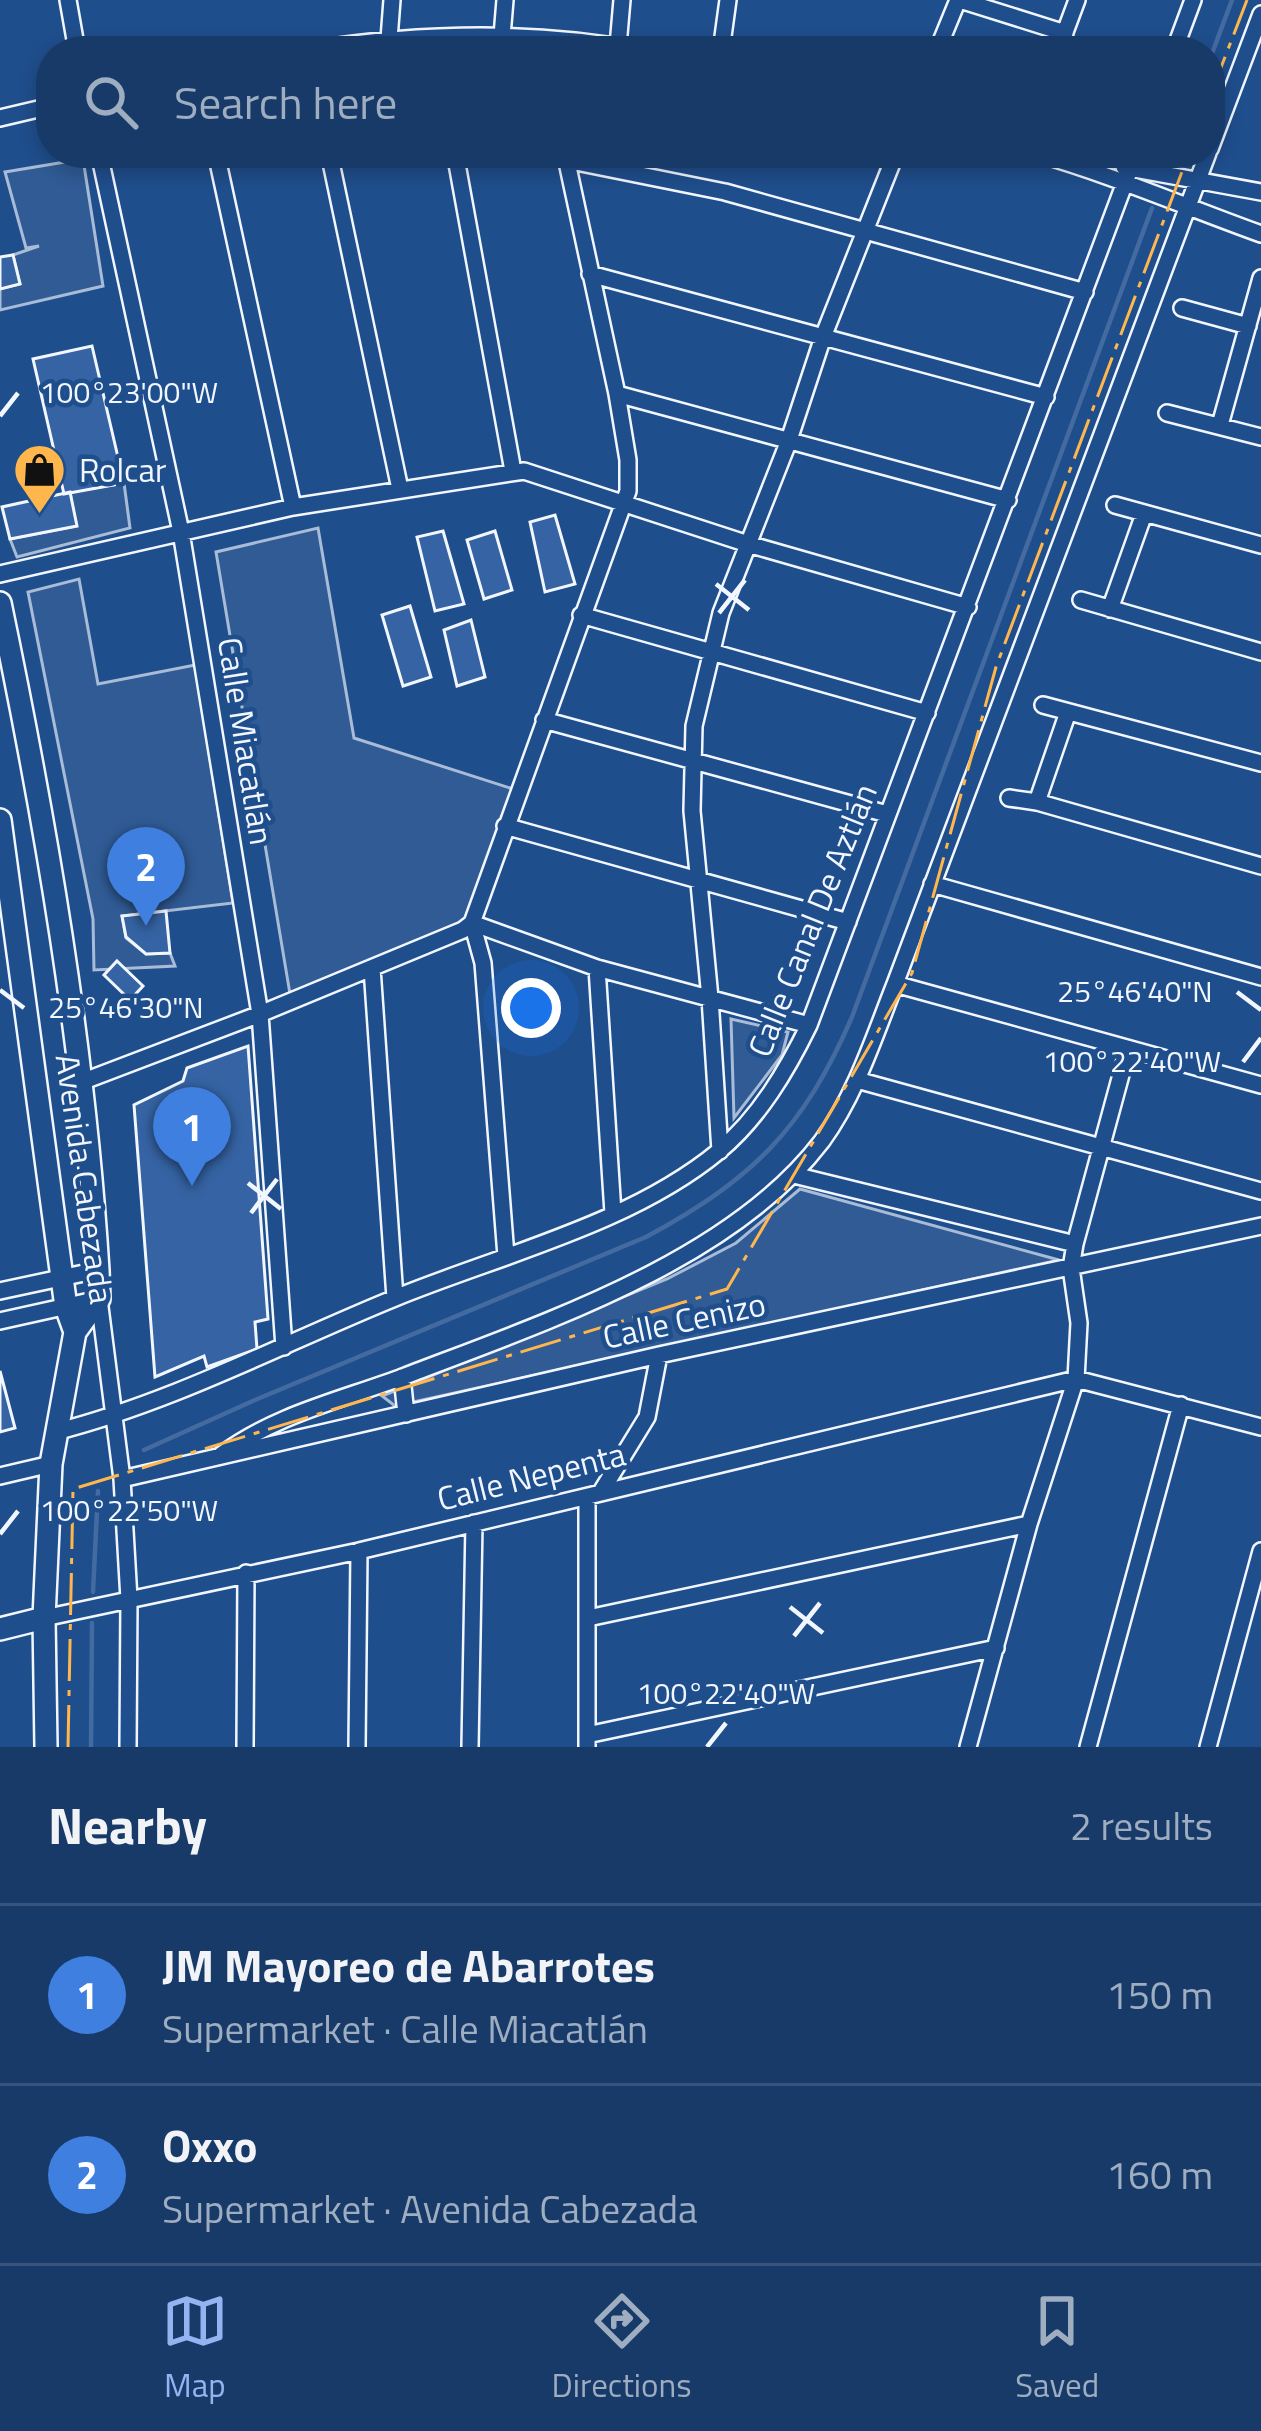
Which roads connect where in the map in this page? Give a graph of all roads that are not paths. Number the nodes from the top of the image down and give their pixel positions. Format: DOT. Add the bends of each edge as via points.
graph roads {
  1 [pos="68,0"];
  2 [pos="392,0"];
  3 [pos="505,0"];
  4 [pos="622,0"];
  5 [pos="728,0"];
  6 [pos="959,0"];
  7 [pos="1077,0"];
  8 [pos="1193,0"];
  9 [pos="1261,14"];
  10 [pos="1065,33"];
  11 [pos="74,36"];
  12 [pos="388,36"];
  13 [pos="502,36"];
  14 [pos="619,36"];
  15 [pos="723,36"];
  16 [pos="944,36"];
  17 [pos="1064,36"];
  18 [pos="1180,36"];
  19 [pos="1225,109"];
  20 [pos="36,110"];
  21 [pos="0,118"];
  22 [pos="101,168"];
  23 [pos="220,168"];
  24 [pos="331,168"];
  25 [pos="458,168"];
  26 [pos="568,168"];
  27 [pos="618,168"];
  28 [pos="890,168"];
  29 [pos="1087,168"];
  30 [pos="1107,168"];
  31 [pos="1131,168"];
  32 [pos="1161,168"];
  33 [pos="1202,168"];
  34 [pos="1097,171"];
  35 [pos="1198,179"];
  36 [pos="1125,185"];
  37 [pos="1261,192"];
  38 [pos="1188,207"];
  39 [pos="863,231"];
  40 [pos="1261,234"];
  41 [pos="590,274"];
  42 [pos="1261,278"];
  43 [pos="1085,292"];
  44 [pos="1182,308"];
  45 [pos="1248,326"];
  46 [pos="823,337"];
  47 [pos="617,394"];
  48 [pos="1046,397"];
  49 [pos="1167,412"];
  50 [pos="1220,425"];
  51 [pos="1261,437"];
  52 [pos="788,443"];
  53 [pos="513,471"];
  54 [pos="400,489"];
  55 [pos="1008,500"];
  56 [pos="625,502"];
  57 [pos="1114,505"];
  58 [pos="293,507"];
  59 [pos="1144,514"];
  60 [pos="181,532"];
  61 [pos="748,544"];
  62 [pos="1261,545"];
  63 [pos="0,574"];
  64 [pos="1081,600"];
  65 [pos="0,603"];
  66 [pos="968,607"];
  67 [pos="1110,609"];
  68 [pos="581,615"];
  69 [pos="710,650"];
  70 [pos="1261,652"];
  71 [pos="1043,705"];
  72 [pos="1068,712"];
  73 [pos="927,713"];
  74 [pos="544,720"];
  75 [pos="691,762"];
  76 [pos="1261,764"];
  77 [pos="1009,798"];
  78 [pos="1037,802"];
  79 [pos="887,814"];
  80 [pos="0,820"];
  81 [pos="505,826"];
  82 [pos="1261,866"];
  83 [pos="700,880"];
  84 [pos="932,884"];
  85 [pos="848,922"];
  86 [pos="472,923"];
  87 [pos="372,968"];
  88 [pos="597,968"];
  89 [pos="1261,977"];
  90 [pos="895,984"];
  91 [pos="710,998"];
  92 [pos="260,1014"];
  93 [pos="809,1025"];
  94 [pos="1127,1049"];
  95 [pos="857,1080"];
  96 [pos="84,1081"];
  97 [pos="1261,1085"];
  98 [pos="1099,1148"];
  99 [pos="720,1150"];
  100 [pos="794,1175"];
  101 [pos="1261,1191"];
  102 [pos="614,1213"];
  103 [pos="1261,1226"];
  104 [pos="1075,1244"];
  105 [pos="506,1256"];
  106 [pos="1072,1268"];
  107 [pos="98,1270"];
  108 [pos="62,1278"];
  109 [pos="0,1291"];
  110 [pos="395,1298"];
  111 [pos="99,1299"];
  112 [pos="66,1307"];
  113 [pos="0,1321"];
  114 [pos="75,1332"];
  115 [pos="284,1347"];
  116 [pos="659,1355"];
  117 [pos="402,1377"];
  118 [pos="1076,1379"];
  119 [pos="1181,1405"];
  120 [pos="406,1414"];
  121 [pos="115,1417"];
  122 [pos="1261,1427"];
  123 [pos="55,1432"];
  124 [pos="221,1455"];
  125 [pos="51,1464"];
  126 [pos="0,1476"];
  127 [pos="122,1479"];
  128 [pos="594,1494"];
  129 [pos="474,1523"];
  130 [pos="1029,1524"];
  131 [pos="359,1551"];
  132 [pos="1261,1551"];
  133 [pos="247,1573"];
  134 [pos="129,1599"];
  135 [pos="44,1618"];
  136 [pos="588,1618"];
  137 [pos="0,1629"];
  138 [pos="996,1648"];
  139 [pos="587,1741"];
  140 [pos="46,1747"];
  141 [pos="128,1747"];
  142 [pos="244,1747"];
  143 [pos="357,1747"];
  144 [pos="470,1747"];
  145 [pos="968,1747"];
  146 [pos="1088,1747"];
  147 [pos="1208,1747"];
  1 -- 11 [label="street"];
  2 -- 12 [label="street"];
  3 -- 13 [label="street"];
  4 -- 14 [label="street"];
  5 -- 15 [label="street"];
  6 -- 10 [label="street"];
  6 -- 16 [label="street"];
  7 -- 10 [label="street"];
  8 -- 18 [label="street"];
  9 -- 19 [label="street"];
  10 -- 17 [label="street"];
  20 -- 21 [label="street"];
  22 -- 60 [label="street, Calle Miacatlán"];
  23 -- 58 [label="street"];
  24 -- 54 [label="street"];
  25 -- 53 [label="street"];
  26 -- 41 [label="street"];
  27 -- 39 [label="street"];
  28 -- 39 [label="street"];
  29 -- 34 [label="street"];
  30 -- 34 [label="street"];
  31 -- 36 [label="street, Calle Canal De Aztlán"];
  32 -- 35 [label="street"];
  33 -- 35 [label="street"];
  34 -- 36 [label="street"];
  35 -- 37 [label="street"];
  35 -- 38 [label="street"];
  36 -- 38 [label="street"];
  36 -- 43 [label="street, Calle Canal De Aztlán"];
  38 -- 40 [label="street"];
  38 -- 84 [label="street"];
  39 -- 43 [label="street"];
  39 -- 46 [label="street"];
  41 -- 46 [label="street"];
  41 -- 47 [label="street"];
  42 -- 45 [label="street"];
  43 -- 48 [label="street, Calle Canal De Aztlán"];
  44 -- 45 [label="street"];
  45 -- 50 [label="street"];
  46 -- 48 [label="street"];
  46 -- 52 [label="street"];
  47 -- 52 [label="street"];
  47 -- 56 [label="street" via="629,469"];
  48 -- 55 [label="street, Calle Canal De Aztlán"];
  49 -- 50 [label="street"];
  50 -- 51 [label="street"];
  52 -- 55 [label="street"];
  52 -- 61 [label="street"];
  53 -- 54 [label="street"];
  53 -- 56 [label="street"];
  54 -- 58 [label="street"];
  55 -- 66 [label="street, Calle Canal De Aztlán"];
  56 -- 61 [label="street"];
  56 -- 68 [label="street"];
  57 -- 59 [label="street"];
  58 -- 60 [label="street"];
  59 -- 62 [label="street"];
  59 -- 67 [label="street"];
  60 -- 63 [label="street"];
  60 -- 92 [label="street, Calle Miacatlán"];
  61 -- 66 [label="street"];
  61 -- 69 [label="street"];
  64 -- 67 [label="street"];
  65 -- 96 [label="main road, Avenida Cabezada" via="43,808"];
  66 -- 73 [label="street, Calle Canal De Aztlán"];
  67 -- 70 [label="street"];
  68 -- 69 [label="street"];
  68 -- 74 [label="street"];
  69 -- 73 [label="street"];
  69 -- 75 [label="street"];
  71 -- 72 [label="street"];
  72 -- 76 [label="street"];
  72 -- 78 [label="street"];
  73 -- 79 [label="street, Calle Canal De Aztlán"];
  74 -- 75 [label="street"];
  74 -- 81 [label="street"];
  75 -- 79 [label="street"];
  75 -- 83 [label="street"];
  77 -- 78 [label="street"];
  78 -- 82 [label="street"];
  79 -- 85 [label="street, Calle Canal De Aztlán"];
  80 -- 108 [label="main road, Avenida Cabezada"];
  81 -- 83 [label="street"];
  81 -- 86 [label="street"];
  83 -- 85 [label="street"];
  83 -- 91 [label="street"];
  84 -- 89 [label="street"];
  84 -- 90 [label="street"];
  85 -- 93 [label="street, Calle Canal De Aztlán"];
  86 -- 87 [label="street"];
  86 -- 88 [label="street"];
  86 -- 105 [label="street" via="483,963"];
  87 -- 92 [label="street"];
  87 -- 110 [label="street"];
  88 -- 91 [label="street"];
  88 -- 102 [label="street"];
  90 -- 94 [label="street"];
  90 -- 95 [label="street"];
  91 -- 93 [label="street"];
  91 -- 99 [label="street"];
  92 -- 96 [label="street"];
  92 -- 115 [label="street, Calle Miacatlán"];
  93 -- 99 [label="street, Calle Canal De Aztlán" via="777,1084"];
  94 -- 97 [label="street"];
  94 -- 98 [label="street"];
  95 -- 98 [label="street"];
  95 -- 100 [label="street"];
  96 -- 107 [label="main road, Avenida Cabezada"];
  98 -- 101 [label="street"];
  98 -- 104 [label="street"];
  99 -- 102 [label="street, Calle Canal De Aztlán"];
  100 -- 104 [label="street"];
  100 -- 117 [label="street" via="745,1219 689,1253"];
  102 -- 105 [label="street, Calle Canal De Aztlán"];
  103 -- 106 [label="street, Calle Cenizo"];
  104 -- 106 [label="street"];
  105 -- 110 [label="street, Calle Canal De Aztlán"];
  106 -- 116 [label="street, Calle Cenizo"];
  106 -- 118 [label="street"];
  107 -- 108 [label="street"];
  107 -- 111 [label="main road, Avenida Cabezada"];
  108 -- 109 [label="street"];
  108 -- 112 [label="main road, Avenida Cabezada"];
  110 -- 115 [label="street, Calle Canal De Aztlán"];
  111 -- 112 [label="street"];
  111 -- 114 [label="main road, Avenida Cabezada"];
  111 -- 121 [label="street, Avenida Cabezada"];
  112 -- 113 [label="street"];
  112 -- 114 [label="main road, Avenida Cabezada"];
  114 -- 123 [label="main road, Avenida Cabezada"];
  115 -- 121 [label="street, Calle Canal De Aztlán"];
  116 -- 120 [label="street, Calle Cenizo"];
  116 -- 128 [label="street" via="647,1417"];
  117 -- 120 [label="street"];
  117 -- 124 [label="street" via="276,1420"];
  118 -- 119 [label="street"];
  118 -- 128 [label="street, Calle Nepenta"];
  118 -- 130 [label="street"];
  119 -- 122 [label="street"];
  119 -- 146 [label="street"];
  120 -- 124 [label="street, Calle Cenizo"];
  121 -- 123 [label="street, Calle Canal De Aztlán"];
  121 -- 127 [label="street, Avenida Cabezada"];
  123 -- 125 [label="main road, Avenida Cabezada"];
  124 -- 127 [label="street, Calle Cenizo"];
  125 -- 126 [label="street"];
  125 -- 135 [label="main road, Avenida Cabezada"];
  127 -- 134 [label="street, Avenida Cabezada"];
  128 -- 129 [label="street, Calle Nepenta"];
  128 -- 136 [label="street"];
  129 -- 131 [label="street, Calle Nepenta"];
  129 -- 144 [label="street"];
  130 -- 136 [label="street"];
  130 -- 138 [label="street"];
  131 -- 133 [label="street, Calle Nepenta"];
  131 -- 143 [label="street"];
  132 -- 147 [label="street"];
  133 -- 134 [label="street, Calle Nepenta"];
  133 -- 142 [label="street"];
  134 -- 135 [label="street, Calle Nepenta"];
  134 -- 141 [label="street, Avenida Cabezada"];
  135 -- 137 [label="main road, Calle Nepenta"];
  135 -- 140 [label="main road, Avenida Cabezada"];
  136 -- 139 [label="street"];
  138 -- 139 [label="street"];
  138 -- 145 [label="street"];
}
